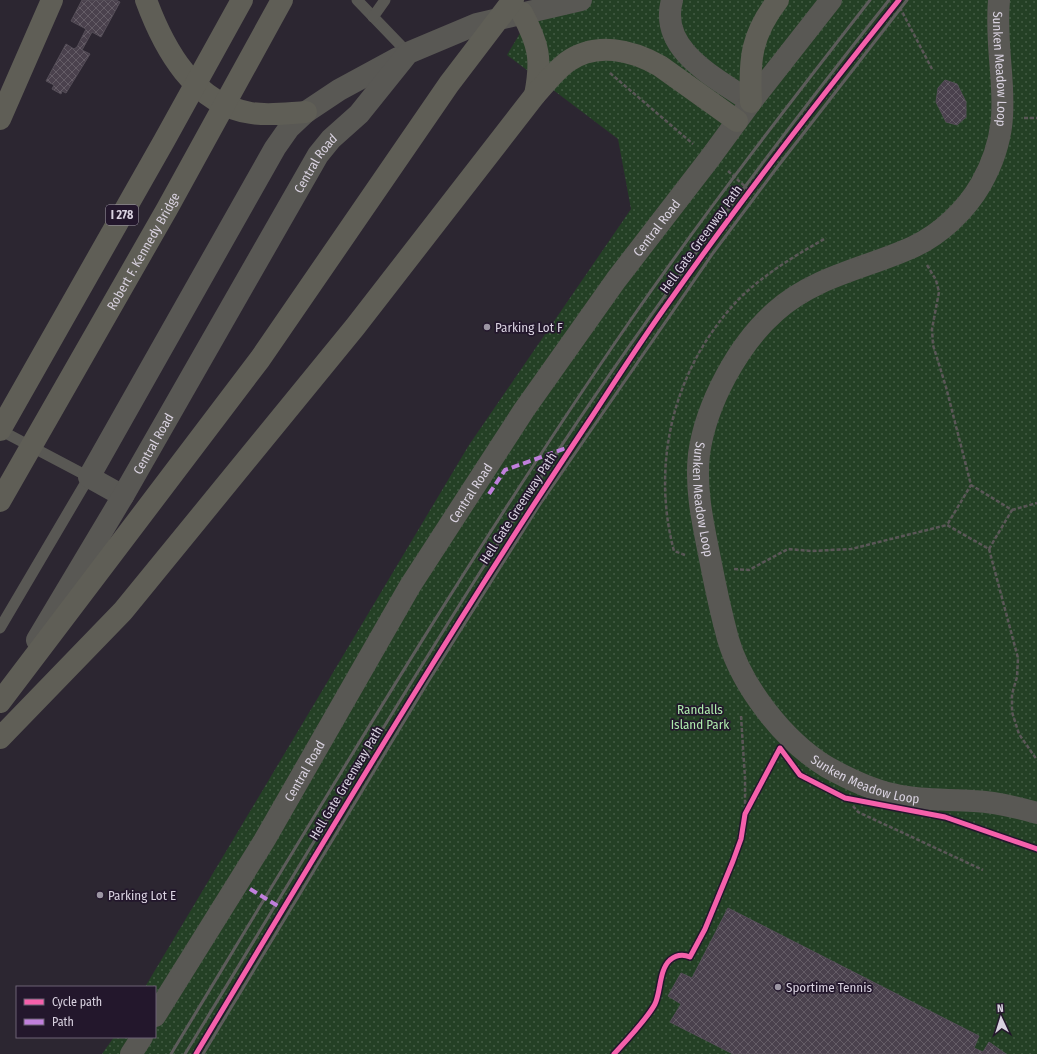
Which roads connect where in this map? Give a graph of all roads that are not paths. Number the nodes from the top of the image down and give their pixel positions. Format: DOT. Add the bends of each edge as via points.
graph roads {
  1 [pos="52,0"];
  2 [pos="146,0"];
  3 [pos="242,0"];
  4 [pos="282,0"];
  5 [pos="357,0"];
  6 [pos="385,0"];
  7 [pos="672,0"];
  8 [pos="778,0"];
  9 [pos="832,0"];
  10 [pos="999,0"];
  11 [pos="571,1"];
  12 [pos="518,7"];
  13 [pos="373,17"];
  14 [pos="408,53"];
  15 [pos="535,95"];
  16 [pos="751,102"];
  17 [pos="306,112"];
  18 [pos="0,119"];
  19 [pos="737,121"];
  20 [pos="0,430"];
  21 [pos="88,477"];
  22 [pos="123,496"];
  23 [pos="0,501"];
  24 [pos="0,628"];
  25 [pos="0,702"];
  26 [pos="0,738"];
  27 [pos="1037,813"];
  28 [pos="156,1014"];
  29 [pos="141,1038"];
  30 [pos="131,1054"];
  1 -- 18 [label="highway"];
  2 -- 17 [label="highway" via="172,56 207,95 235,109 251,113"];
  3 -- 20 [label="highway, I 278, bridge"];
  4 -- 23 [label="highway, Robert F. Kennedy Bridge / I 278, bridge" via="167,209"];
  5 -- 13 [label="lane"];
  6 -- 13 [label="lane"];
  7 -- 16 [label="street" via="671,23 680,48 699,66"];
  8 -- 16 [label="highway" via="761,25 752,52 749,71"];
  9 -- 16 [label="street, Central Road"];
  10 -- 27 [label="street, Sunken Meadow Loop" via="998,24 1004,102 1000,138 993,160 968,204 950,222 916,246 830,277 800,293 762,325 732,366 711,411 700,453 699,499 712,571 729,640 746,681 777,724 801,747 824,765 865,785 891,794 946,801 992,802"];
  11 -- 12 [label="street, Central Road"];
  12 -- 14 [label="street, Central Road"];
  12 -- 15 [label="highway" via="531,29 538,53 539,77"];
  12 -- 25 [label="highway, bridge" via="449,84 260,359"];
  13 -- 14 [label="lane"];
  14 -- 17 [label="street, Central Road" via="339,90"];
  14 -- 22 [label="street, Central Road" via="359,114 331,139 318,155"];
  15 -- 19 [label="highway" via="558,69 576,57 601,50 620,50 660,66"];
  15 -- 26 [label="highway" via="355,328 123,611"];
  16 -- 19 [label="street, Central Road"];
  17 -- 21 [label="street, Central Road" via="289,128 275,148"];
  19 -- 28 [label="street, Central Road" via="616,280 524,410 444,531 264,841"];
  20 -- 21 [label="lane"];
  21 -- 22 [label="street"];
  21 -- 24 [label="lane"];
  22 -- 25 [label="street, Central Road"];
  29 -- 30 [label="street"];
}
